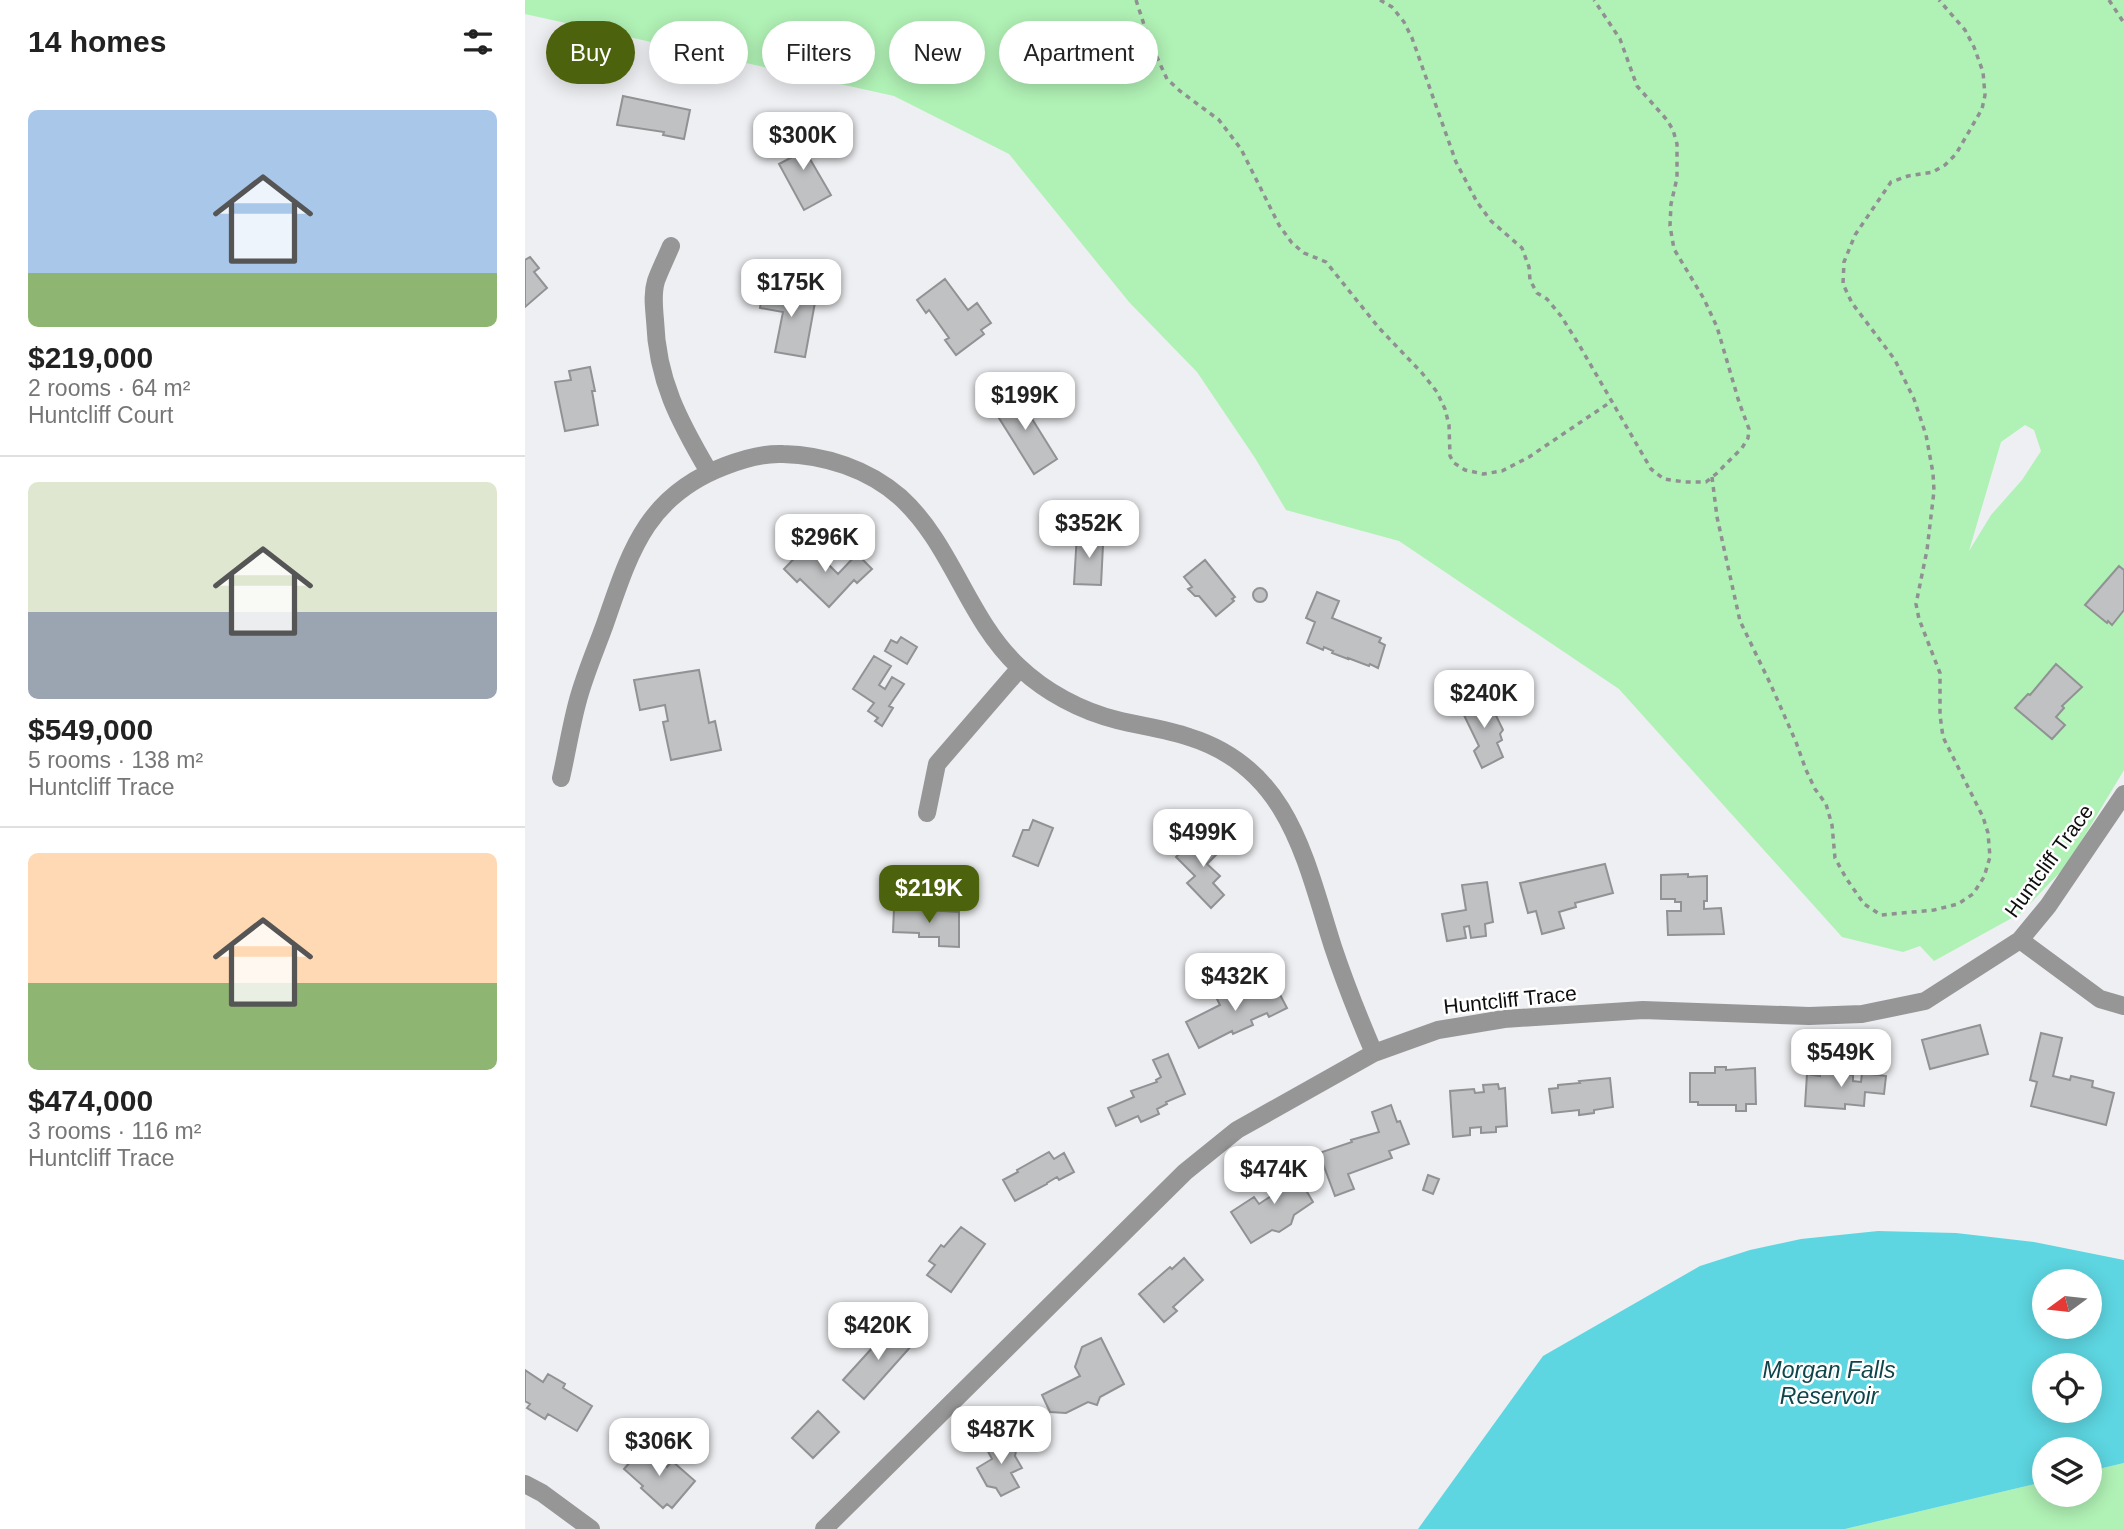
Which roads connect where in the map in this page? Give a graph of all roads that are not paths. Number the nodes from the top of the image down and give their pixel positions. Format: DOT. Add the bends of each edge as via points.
graph roads {
  1 [pos="671,246"];
  2 [pos="709,472"];
  3 [pos="1020,668"];
  4 [pos="561,778"];
  5 [pos="2124,794"];
  6 [pos="927,813"];
  7 [pos="2020,940"];
  8 [pos="2124,1006"];
  9 [pos="1374,1053"];
  10 [pos="525,1483"];
  11 [pos="591,1529"];
  12 [pos="824,1529"];
  1 -- 2 [label="street" via="656,283 656,343 683,428"];
  2 -- 3 [label="street" via="740,460 803,454 834,461 877,480 915,512 981,620"];
  2 -- 4 [label="street" via="659,508 628,559 578,700"];
  3 -- 6 [label="street" via="937,764"];
  3 -- 9 [label="street" via="1088,711 1213,745 1261,780 1298,838 1345,983"];
  5 -- 7 [label="street, Huntcliff Trace"];
  7 -- 8 [label="street" via="2100,999"];
  7 -- 9 [label="street, Huntcliff Trace" via="1925,1000 1862,1014 1643,1010 1504,1019 1438,1030"];
  9 -- 12 [label="street, Huntcliff Trace" via="1237,1130 1185,1172"];
  10 -- 11 [label="street"];
}
